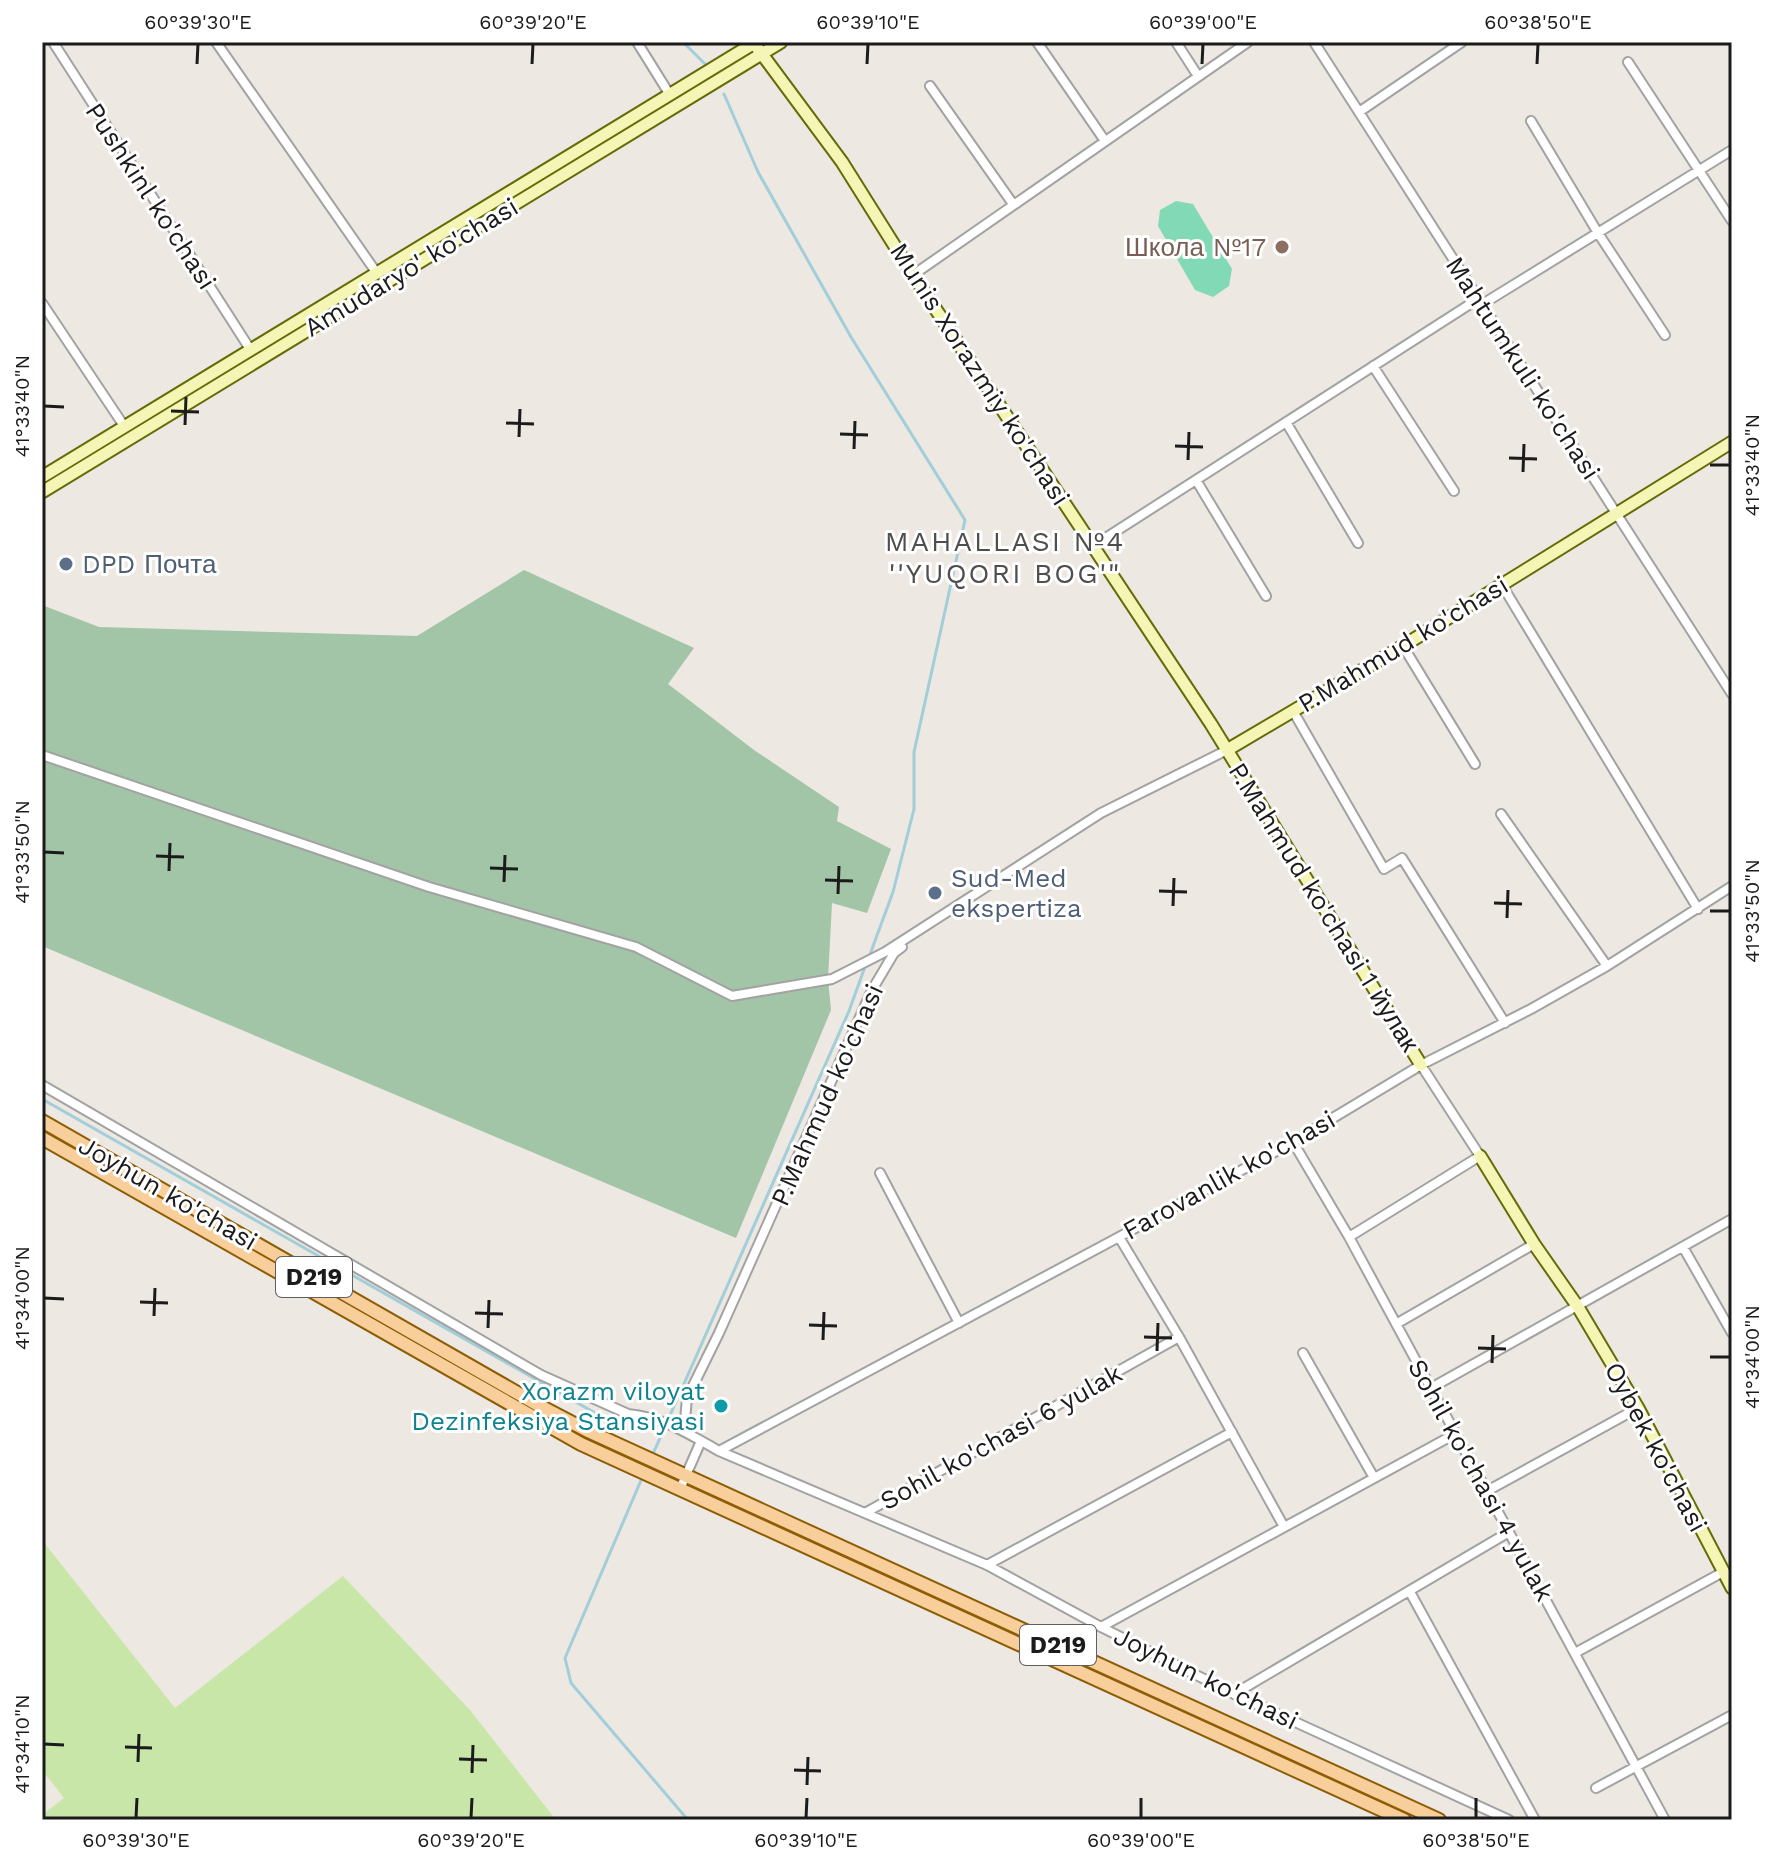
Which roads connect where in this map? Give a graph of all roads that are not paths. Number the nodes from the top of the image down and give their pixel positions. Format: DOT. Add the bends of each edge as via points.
graph roads {
  1 [pos="53,42"];
  2 [pos="216,42"];
  3 [pos="637,42"];
  4 [pos="781,42"];
  5 [pos="1037,42"];
  6 [pos="1176,42"];
  7 [pos="1248,42"];
  8 [pos="1314,42"];
  9 [pos="1462,42"];
  10 [pos="756,45"];
  11 [pos="1628,62"];
  12 [pos="1198,76"];
  13 [pos="930,86"];
  14 [pos="670,95"];
  15 [pos="1359,112"];
  16 [pos="1531,121"];
  17 [pos="1105,141"];
  18 [pos="1732,150"];
  19 [pos="1701,171"];
  20 [pos="1013,204"];
  21 [pos="1732,221"];
  22 [pos="1598,233"];
  23 [pos="376,272"];
  24 [pos="913,275"];
  25 [pos="1479,302"];
  26 [pos="42,303"];
  27 [pos="1665,335"];
  28 [pos="250,349"];
  29 [pos="258,361"];
  30 [pos="1373,366"];
  31 [pos="1286,422"];
  32 [pos="124,426"];
  33 [pos="1732,442"];
  34 [pos="42,477"];
  35 [pos="1196,480"];
  36 [pos="1454,491"];
  37 [pos="42,492"];
  38 [pos="1618,514"];
  39 [pos="1358,543"];
  40 [pos="1093,546"];
  41 [pos="1502,585"];
  42 [pos="1266,596"];
  43 [pos="1403,646"];
  44 [pos="1732,694"];
  45 [pos="1293,711"];
  46 [pos="1227,750"];
  47 [pos="42,755"];
  48 [pos="1475,764"];
  49 [pos="1501,814"];
  50 [pos="1067,833"];
  51 [pos="1732,886"];
  52 [pos="1698,909"];
  53 [pos="1607,966"];
  54 [pos="1505,1023"];
  55 [pos="1421,1065"];
  56 [pos="42,1085"];
  57 [pos="42,1121"];
  58 [pos="42,1138"];
  59 [pos="1293,1142"];
  60 [pos="1480,1156"];
  61 [pos="880,1173"];
  62 [pos="1732,1219"];
  63 [pos="1119,1237"];
  64 [pos="1349,1237"];
  65 [pos="1534,1244"];
  66 [pos="1683,1247"];
  67 [pos="1578,1307"];
  68 [pos="959,1323"];
  69 [pos="1396,1324"];
  70 [pos="1732,1333"];
  71 [pos="1179,1337"];
  72 [pos="1303,1353"];
  73 [pos="1431,1388"];
  74 [pos="1638,1408"];
  75 [pos="689,1432"];
  76 [pos="1232,1432"];
  77 [pos="1455,1434"];
  78 [pos="701,1441"];
  79 [pos="719,1451"];
  80 [pos="682,1471"];
  81 [pos="1373,1476"];
  82 [pos="676,1488"];
  83 [pos="1487,1491"];
  84 [pos="865,1513"];
  85 [pos="1283,1525"];
  86 [pos="1509,1532"];
  87 [pos="987,1565"];
  88 [pos="1723,1572"];
  89 [pos="1732,1588"];
  90 [pos="1410,1592"];
  91 [pos="1101,1627"];
  92 [pos="1575,1653"];
  93 [pos="1234,1694"];
  94 [pos="1732,1715"];
  95 [pos="1636,1767"];
  96 [pos="1596,1788"];
  97 [pos="1404,1820"];
  98 [pos="1439,1820"];
  99 [pos="1509,1820"];
  100 [pos="1535,1820"];
  101 [pos="1665,1820"];
  1 -- 28 [label="street, Pushkinl ko'chasi"];
  2 -- 23 [label="street"];
  3 -- 14 [label="street"];
  4 -- 10 [label="street, Amudaryo' ko'chasi"];
  5 -- 17 [label="street"];
  6 -- 12 [label="street"];
  7 -- 12 [label="street"];
  8 -- 15 [label="street, Mahtumkuli ko'chasi"];
  9 -- 15 [label="street"];
  10 -- 14 [label="street, Amudaryo' ko'chasi"];
  10 -- 24 [label="street, Munis Xorazmiy ko'chasi" via="842,162"];
  10 -- 29 [label="street, Amudaryo' ko'chasi"];
  11 -- 19 [label="street"];
  12 -- 17 [label="street"];
  13 -- 20 [label="street"];
  14 -- 23 [label="street, Amudaryo' ko'chasi"];
  15 -- 25 [label="street, Mahtumkuli ko'chasi"];
  16 -- 22 [label="street"];
  17 -- 20 [label="street"];
  18 -- 19 [label="street"];
  19 -- 21 [label="street"];
  19 -- 22 [label="street"];
  20 -- 24 [label="street"];
  22 -- 25 [label="street"];
  22 -- 27 [label="street"];
  23 -- 28 [label="street, Amudaryo' ko'chasi"];
  24 -- 40 [label="street, Munis Xorazmiy ko'chasi"];
  25 -- 30 [label="street"];
  25 -- 38 [label="street, Mahtumkuli ko'chasi"];
  26 -- 32 [label="street"];
  28 -- 29 [label="street"];
  28 -- 32 [label="street, Amudaryo' ko'chasi"];
  29 -- 37 [label="street, Amudaryo' ko'chasi"];
  30 -- 31 [label="street"];
  30 -- 36 [label="street"];
  31 -- 35 [label="street"];
  31 -- 39 [label="street"];
  32 -- 34 [label="street, Amudaryo' ko'chasi"];
  33 -- 38 [label="street, P.Mahmud ko'chasi"];
  35 -- 40 [label="street"];
  35 -- 42 [label="street"];
  38 -- 41 [label="street, P.Mahmud ko'chasi"];
  38 -- 44 [label="street, Mahtumkuli ko'chasi"];
  40 -- 46 [label="street, Munis Xorazmiy ko'chasi"];
  41 -- 43 [label="street, P.Mahmud ko'chasi"];
  41 -- 52 [label="street"];
  43 -- 45 [label="street, P.Mahmud ko'chasi"];
  43 -- 48 [label="street"];
  45 -- 46 [label="street, P.Mahmud ko'chasi"];
  45 -- 54 [label="street" via="1384,869 1402,858"];
  46 -- 50 [label="street, P.Mahmud ko'chasi"];
  46 -- 55 [label="street, P.Mahmud ko'chasi 1 йулак"];
  47 -- 50 [label="street, P.Mahmud ko'chasi" via="429,887 636,947 732,996 832,979 885,952"];
  49 -- 53 [label="street"];
  50 -- 75 [label="street, P.Mahmud ko'chasi" via="894,953 872,990 687,1398"];
  51 -- 52 [label="street, Farovanlik ko'chasi"];
  52 -- 53 [label="street, Farovanlik ko'chasi"];
  53 -- 54 [label="street, Farovanlik ko'chasi"];
  54 -- 55 [label="street, Farovanlik ko'chasi"];
  55 -- 59 [label="street, Farovanlik ko'chasi"];
  55 -- 60 [label="street, Oybek ko'chasi"];
  56 -- 75 [label="street, Joyhun ko'chasi" via="541,1375 628,1414"];
  57 -- 80 [label="main road, Joyhun ko'chasi / D219" via="540,1406"];
  58 -- 82 [label="main road, Joyhun ko'chasi / D219" via="581,1444"];
  59 -- 63 [label="street, Farovanlik ko'chasi"];
  59 -- 64 [label="street, Sohil ko'chasi 4 yulak"];
  60 -- 64 [label="street"];
  60 -- 65 [label="street, Oybek ko'chasi"];
  61 -- 68 [label="street"];
  62 -- 66 [label="street"];
  63 -- 68 [label="street, Farovanlik ko'chasi"];
  63 -- 71 [label="street"];
  64 -- 69 [label="street, Sohil ko'chasi 4 yulak"];
  65 -- 67 [label="street, Oybek ko'chasi"];
  65 -- 69 [label="street"];
  66 -- 67 [label="street"];
  66 -- 70 [label="street"];
  67 -- 73 [label="street"];
  67 -- 74 [label="street, Oybek ko'chasi"];
  68 -- 79 [label="street, Farovanlik ko'chasi"];
  69 -- 73 [label="street, Sohil ko'chasi 4 yulak"];
  71 -- 76 [label="street"];
  71 -- 84 [label="street, Sohil ko'chasi 6 yulak"];
  72 -- 81 [label="street"];
  73 -- 77 [label="street, Sohil ko'chasi 4 yulak"];
  74 -- 83 [label="street"];
  74 -- 88 [label="street, Oybek ko'chasi"];
  75 -- 78 [label="street, Joyhun ko'chasi"];
  76 -- 85 [label="street"];
  76 -- 87 [label="street"];
  77 -- 81 [label="street"];
  77 -- 83 [label="street, Sohil ko'chasi 4 yulak"];
  78 -- 79 [label="street, Joyhun ko'chasi"];
  78 -- 80 [label="street"];
  79 -- 84 [label="street, Joyhun ko'chasi"];
  80 -- 82 [label="street"];
  80 -- 98 [label="main road, Joyhun ko'chasi / D219"];
  81 -- 85 [label="street"];
  82 -- 97 [label="main road, Joyhun ko'chasi / D219"];
  83 -- 86 [label="street, Sohil ko'chasi 4 yulak"];
  84 -- 87 [label="street, Joyhun ko'chasi"];
  85 -- 91 [label="street"];
  86 -- 90 [label="street"];
  86 -- 92 [label="street, Sohil ko'chasi 4 yulak"];
  87 -- 91 [label="street, Joyhun ko'chasi"];
  88 -- 89 [label="street, Oybek ko'chasi"];
  88 -- 92 [label="street"];
  90 -- 93 [label="street"];
  90 -- 100 [label="street"];
  91 -- 93 [label="street, Joyhun ko'chasi"];
  92 -- 95 [label="street, Sohil ko'chasi 4 yulak"];
  93 -- 99 [label="street, Joyhun ko'chasi"];
  94 -- 95 [label="street"];
  95 -- 96 [label="street"];
  95 -- 101 [label="street, Sohil ko'chasi 4 yulak"];
}
